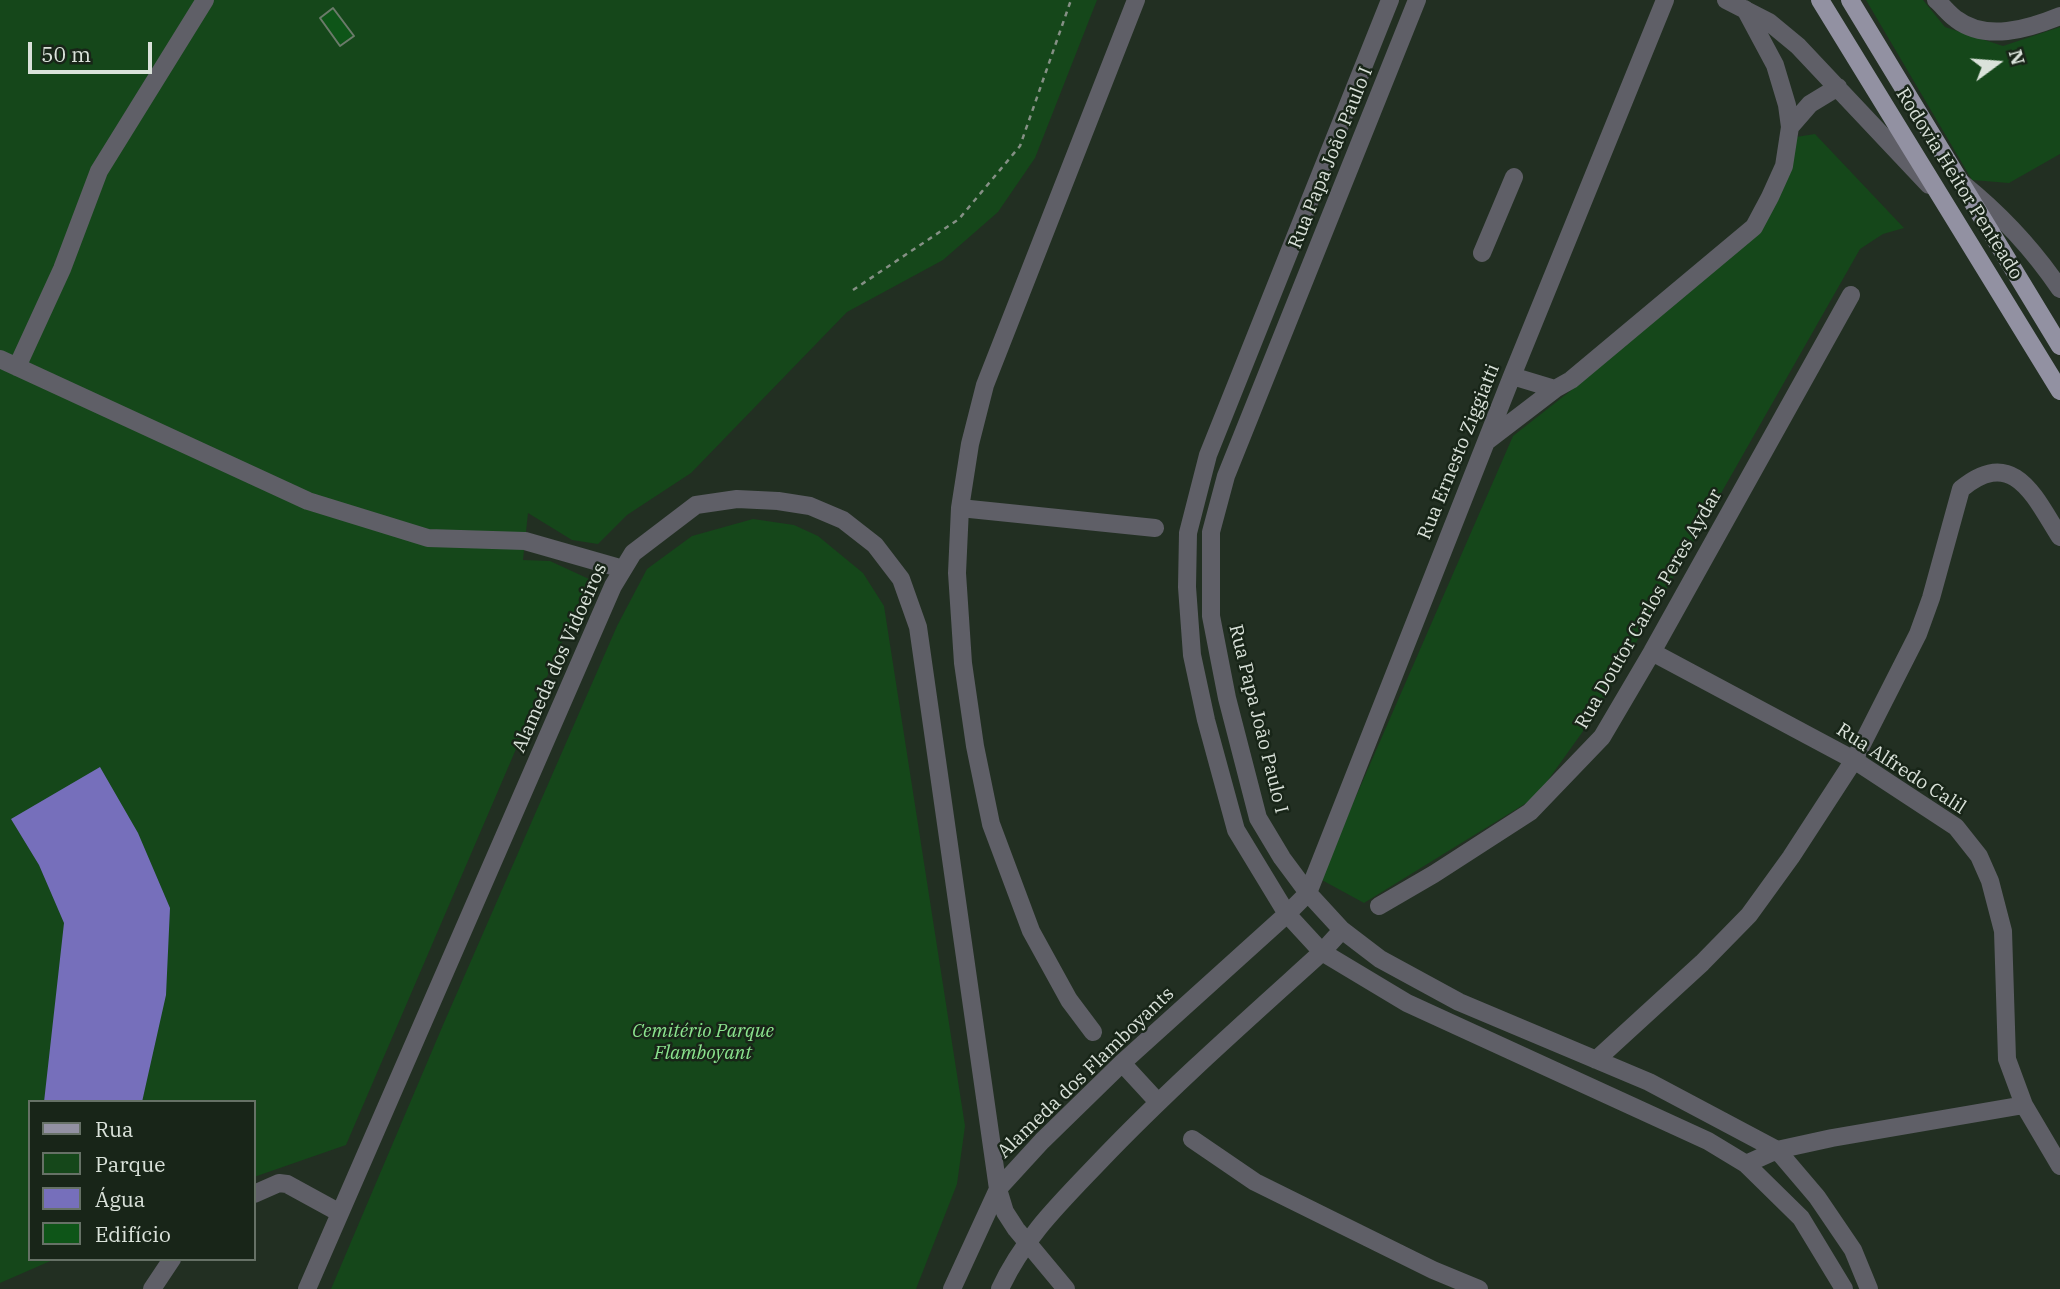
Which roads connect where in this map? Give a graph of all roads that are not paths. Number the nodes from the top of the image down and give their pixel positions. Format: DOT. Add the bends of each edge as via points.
graph roads {
  1 [pos="205,0"];
  2 [pos="1136,0"];
  3 [pos="1390,0"];
  4 [pos="1417,0"];
  5 [pos="1665,0"];
  6 [pos="1727,0"];
  7 [pos="1820,0"];
  8 [pos="1850,0"];
  9 [pos="1936,0"];
  10 [pos="1745,9"];
  11 [pos="2060,16"];
  12 [pos="1838,87"];
  13 [pos="1790,127"];
  14 [pos="1514,177"];
  15 [pos="1960,181"];
  16 [pos="1947,204"];
  17 [pos="1482,253"];
  18 [pos="2060,289"];
  19 [pos="1851,295"];
  20 [pos="2060,346"];
  21 [pos="0,359"];
  22 [pos="17,367"];
  23 [pos="1511,376"];
  24 [pos="1555,388"];
  25 [pos="2060,391"];
  26 [pos="1485,443"];
  27 [pos="960,508"];
  28 [pos="1155,528"];
  29 [pos="2060,537"];
  30 [pos="623,569"];
  31 [pos="1652,652"];
  32 [pos="1854,760"];
  33 [pos="1308,893"];
  34 [pos="1379,906"];
  35 [pos="1287,914"];
  36 [pos="1342,930"];
  37 [pos="1322,952"];
  38 [pos="1093,1032"];
  39 [pos="1596,1060"];
  40 [pos="1122,1063"];
  41 [pos="1157,1101"];
  42 [pos="2024,1105"];
  43 [pos="1192,1139"];
  44 [pos="1777,1150"];
  45 [pos="1746,1164"];
  46 [pos="2060,1166"];
  47 [pos="998,1189"];
  48 [pos="256,1194"];
  49 [pos="340,1213"];
  50 [pos="1028,1241"];
  51 [pos="171,1261"];
  52 [pos="152,1289"];
  53 [pos="307,1289"];
  54 [pos="952,1289"];
  55 [pos="1000,1289"];
  56 [pos="1066,1289"];
  57 [pos="1479,1289"];
  58 [pos="1844,1289"];
  59 [pos="1869,1289"];
  1 -- 22 [label="street" via="99,171 62,269"];
  2 -- 27 [label="street" via="985,385"];
  3 -- 35 [label="street, Rua Papa João Paulo I" via="1208,455 1188,533 1192,655 1206,720 1236,830"];
  4 -- 33 [label="street, Rua Papa João Paulo I" via="1226,476 1211,532 1211,616 1258,818"];
  5 -- 23 [label="street, Rua Ernesto Ziggiatti"];
  6 -- 10 [label="street"];
  7 -- 16 [label="main road, Rodovia Heitor Penteado"];
  8 -- 15 [label="main road, Rodovia Heitor Penteado"];
  9 -- 11 [label="street" via="1958,21 1992,33 2036,26"];
  10 -- 12 [label="street" via="1798,46"];
  10 -- 13 [label="street" via="1775,65"];
  12 -- 13 [label="street" via="1810,104"];
  12 -- 16 [label="street"];
  13 -- 24 [label="street" via="1784,166 1754,227 1571,380"];
  14 -- 17 [label="street"];
  15 -- 18 [label="street" via="2018,235"];
  15 -- 20 [label="main road, Rodovia Heitor Penteado"];
  16 -- 25 [label="main road, Rodovia Heitor Penteado"];
  19 -- 31 [label="street, Rua Doutor Carlos Peres Aydar"];
  21 -- 22 [label="street"];
  22 -- 30 [label="street" via="308,501 428,538 525,541"];
  23 -- 24 [label="street"];
  23 -- 26 [label="street, Rua Ernesto Ziggiatti"];
  24 -- 26 [label="street"];
  26 -- 33 [label="street, Rua Ernesto Ziggiatti"];
  27 -- 28 [label="street"];
  27 -- 38 [label="street" via="957,573 963,663 992,824 1031,931 1069,1000"];
  29 -- 32 [label="street" via="2027,485 2009,474 1974,479 1961,489 1918,634"];
  30 -- 47 [label="street, Alameda dos Vidoeiros" via="633,553 696,505 737,499 810,506 844,520 875,545 901,579 922,650"];
  30 -- 49 [label="street, Alameda dos Vidoeiros"];
  31 -- 32 [label="street, Rua Alfredo Calil"];
  31 -- 34 [label="street, Rua Doutor Carlos Peres Aydar" via="1602,737 1530,812"];
  32 -- 39 [label="street" via="1749,915"];
  32 -- 42 [label="street, Rua Alfredo Calil" via="1956,827 1979,856 2003,931 2007,1059"];
  33 -- 35 [label="street, Rua Ernesto Ziggiatti"];
  33 -- 36 [label="street, Rua Papa João Paulo I"];
  35 -- 37 [label="street, Rua Papa João Paulo I"];
  35 -- 40 [label="street, Alameda dos Flamboyants"];
  36 -- 37 [label="street"];
  36 -- 39 [label="street, Rua Papa João Paulo I" via="1380,959 1459,1002"];
  37 -- 41 [label="street"];
  37 -- 45 [label="street, Rua Papa João Paulo I" via="1407,1003 1708,1141"];
  39 -- 44 [label="street, Rua Papa João Paulo I" via="1661,1088"];
  40 -- 41 [label="street"];
  40 -- 47 [label="street, Alameda dos Flamboyants"];
  41 -- 50 [label="street"];
  42 -- 44 [label="street"];
  42 -- 46 [label="street, Rua Alfredo Calil"];
  43 -- 57 [label="street" via="1255,1182"];
  44 -- 45 [label="street"];
  44 -- 59 [label="street, Rua Papa João Paulo I" via="1853,1250"];
  45 -- 58 [label="street, Rua Papa João Paulo I" via="1801,1218"];
  47 -- 50 [label="street, Alameda dos Vidoeiros" via="1005,1212"];
  47 -- 54 [label="street, Alameda dos Flamboyants"];
  48 -- 49 [label="street" via="287,1184"];
  49 -- 53 [label="street, Alameda dos Vidoeiros"];
  50 -- 55 [label="street"];
  50 -- 56 [label="street, Alameda dos Vidoeiros"];
  51 -- 52 [label="street"];
}
